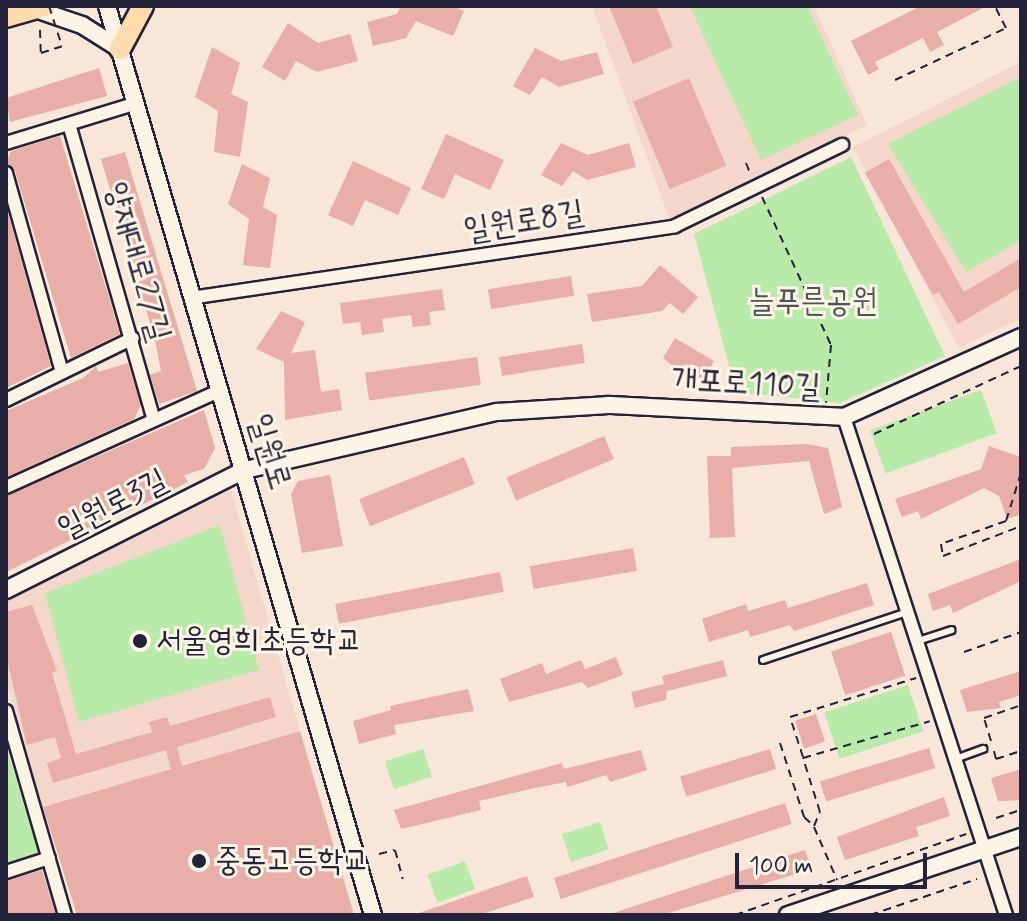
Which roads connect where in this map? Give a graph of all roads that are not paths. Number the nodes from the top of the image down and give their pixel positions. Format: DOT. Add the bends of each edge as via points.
graph roads {
  1 [pos="107,6"];
  2 [pos="143,6"];
  3 [pos="43,7"];
  4 [pos="6,17"];
  5 [pos="120,49"];
  6 [pos="137,103"];
  7 [pos="69,124"];
  8 [pos="6,143"];
  9 [pos="842,145"];
  10 [pos="6,173"];
  11 [pos="197,297"];
  12 [pos="1021,337"];
  13 [pos="133,338"];
  14 [pos="62,372"];
  15 [pos="221,390"];
  16 [pos="6,400"];
  17 [pos="153,416"];
  18 [pos="844,417"];
  19 [pos="245,470"];
  20 [pos="6,487"];
  21 [pos="6,590"];
  22 [pos="911,611"];
  23 [pos="951,630"];
  24 [pos="921,640"];
  25 [pos="763,660"];
  26 [pos="6,711"];
  27 [pos="983,749"];
  28 [pos="958,758"];
  29 [pos="1021,837"];
  30 [pos="985,849"];
  31 [pos="49,858"];
  32 [pos="6,872"];
  33 [pos="65,915"];
  34 [pos="373,915"];
  35 [pos="788,915"];
  36 [pos="1006,915"];
  1 -- 5 [label="street, 일원로"];
  2 -- 5 [label="main road"];
  3 -- 4 [label="main road"];
  3 -- 5 [label="street"];
  5 -- 6 [label="street, 일원로"];
  6 -- 7 [label="street"];
  6 -- 11 [label="street, 일원로"];
  7 -- 8 [label="street"];
  7 -- 13 [label="street, 양재대로27길"];
  9 -- 11 [label="street, 일원로8길" via="675,226"];
  10 -- 14 [label="street"];
  11 -- 15 [label="street, 일원로"];
  12 -- 18 [label="street"];
  13 -- 14 [label="street"];
  13 -- 17 [label="street, 양재대로27길"];
  14 -- 16 [label="street"];
  15 -- 17 [label="street"];
  15 -- 19 [label="street, 일원로"];
  17 -- 20 [label="street"];
  18 -- 19 [label="street, 개포로110길" via="609,405 483,414"];
  18 -- 22 [label="street, 개포로110길"];
  19 -- 21 [label="street, 일원로3길"];
  19 -- 34 [label="street, 일원로"];
  22 -- 24 [label="street, 개포로110길"];
  22 -- 25 [label="lane"];
  23 -- 24 [label="lane"];
  24 -- 28 [label="street, 개포로110길"];
  26 -- 31 [label="street"];
  27 -- 28 [label="lane"];
  28 -- 30 [label="street, 개포로110길"];
  29 -- 30 [label="street"];
  30 -- 35 [label="street"];
  30 -- 36 [label="street, 개포로110길"];
  31 -- 32 [label="street"];
  31 -- 33 [label="street"];
}
